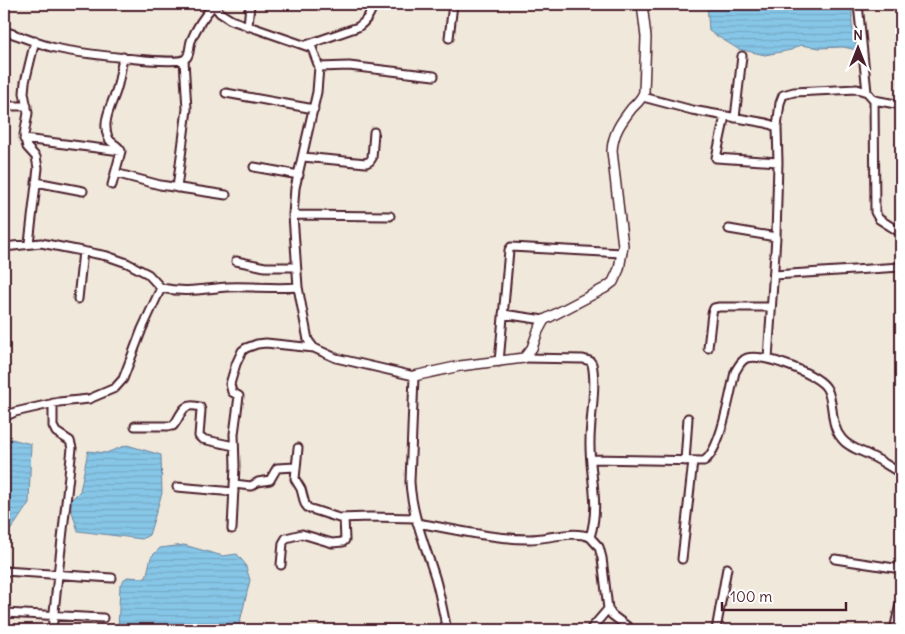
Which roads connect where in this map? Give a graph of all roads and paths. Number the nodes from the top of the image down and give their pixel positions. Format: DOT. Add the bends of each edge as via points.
graph roads {
  1 [pos="250,4"];
  2 [pos="374,4"];
  3 [pos="453,4"];
  4 [pos="642,4"];
  5 [pos="858,4"];
  6 [pos="213,5"];
  7 [pos="248,27"];
  8 [pos="4,31"];
  9 [pos="449,38"];
  10 [pos="36,41"];
  11 [pos="306,46"];
  12 [pos="742,56"];
  13 [pos="123,57"];
  14 [pos="184,60"];
  15 [pos="319,67"];
  16 [pos="434,76"];
  17 [pos="867,92"];
  18 [pos="226,94"];
  19 [pos="643,97"];
  20 [pos="874,100"];
  21 [pos="901,105"];
  22 [pos="4,106"];
  23 [pos="27,106"];
  24 [pos="314,108"];
  25 [pos="725,116"];
  26 [pos="736,118"];
  27 [pos="777,127"];
  28 [pos="374,132"];
  29 [pos="24,139"];
  30 [pos="121,151"];
  31 [pos="303,157"];
  32 [pos="778,162"];
  33 [pos="254,167"];
  34 [pos="115,173"];
  35 [pos="299,174"];
  36 [pos="36,182"];
  37 [pos="112,185"];
  38 [pos="177,188"];
  39 [pos="83,191"];
  40 [pos="226,196"];
  41 [pos="293,215"];
  42 [pos="390,216"];
  43 [pos="729,229"];
  44 [pos="901,233"];
  45 [pos="776,237"];
  46 [pos="29,243"];
  47 [pos="4,247"];
  48 [pos="83,251"];
  49 [pos="622,253"];
  50 [pos="236,261"];
  51 [pos="296,267"];
  52 [pos="901,267"];
  53 [pos="774,275"];
  54 [pos="298,287"];
  55 [pos="161,288"];
  56 [pos="78,299"];
  57 [pos="771,308"];
  58 [pos="503,314"];
  59 [pos="544,320"];
  60 [pos="314,348"];
  61 [pos="708,348"];
  62 [pos="524,358"];
  63 [pos="768,359"];
  64 [pos="499,362"];
  65 [pos="414,376"];
  66 [pos="53,403"];
  67 [pos="4,417"];
  68 [pos="688,418"];
  69 [pos="135,426"];
  70 [pos="234,446"];
  71 [pos="298,448"];
  72 [pos="592,459"];
  73 [pos="689,461"];
  74 [pos="296,467"];
  75 [pos="901,473"];
  76 [pos="177,487"];
  77 [pos="234,488"];
  78 [pos="344,518"];
  79 [pos="416,520"];
  80 [pos="232,529"];
  81 [pos="590,537"];
  82 [pos="682,559"];
  83 [pos="835,559"];
  84 [pos="281,565"];
  85 [pos="727,568"];
  86 [pos="901,569"];
  87 [pos="4,571"];
  88 [pos="58,574"];
  89 [pos="112,578"];
  90 [pos="901,600"];
  91 [pos="608,609"];
  92 [pos="4,613"];
  93 [pos="54,616"];
  94 [pos="103,618"];
  95 [pos="52,630"];
  96 [pos="383,630"];
  97 [pos="405,630"];
  98 [pos="447,630"];
  99 [pos="590,630"];
  100 [pos="632,630"];
  101 [pos="716,630"];
  102 [pos="894,630"];
  1 -- 7 [label="street"];
  2 -- 11 [label="street" via="369,17 358,27"];
  3 -- 9 [label="street"];
  4 -- 19 [label="main road" via="646,37"];
  5 -- 17 [label="street"];
  6 -- 7 [label="street" via="231,20"];
  6 -- 14 [label="street" via="197,28 188,57"];
  7 -- 11 [label="street"];
  8 -- 10 [label="street"];
  10 -- 13 [label="street" via="55,48"];
  10 -- 23 [label="street" via="25,82"];
  11 -- 15 [label="street" via="312,48"];
  12 -- 26 [label="street"];
  13 -- 14 [label="street" via="170,62"];
  13 -- 30 [label="street" via="106,123 107,137"];
  14 -- 38 [label="street" via="187,109"];
  15 -- 16 [label="street" via="349,66"];
  15 -- 24 [label="street"];
  17 -- 20 [label="street"];
  17 -- 27 [label="street" via="857,89 783,95"];
  18 -- 24 [label="street"];
  19 -- 25 [label="street"];
  19 -- 49 [label="main road" via="614,134 612,151"];
  20 -- 21 [label="street"];
  20 -- 44 [label="street" via="875,212 879,219"];
  22 -- 23 [label="street"];
  23 -- 29 [label="street"];
  24 -- 31 [label="street"];
  25 -- 26 [label="street"];
  25 -- 32 [label="street" via="716,158"];
  26 -- 27 [label="street"];
  27 -- 32 [label="street"];
  28 -- 31 [label="street" via="372,158 366,163"];
  29 -- 30 [label="street"];
  29 -- 36 [label="street" via="38,162"];
  30 -- 34 [label="street"];
  31 -- 35 [label="street"];
  32 -- 45 [label="street"];
  33 -- 35 [label="street"];
  34 -- 37 [label="street"];
  34 -- 38 [label="street"];
  35 -- 41 [label="street"];
  36 -- 39 [label="street"];
  36 -- 46 [label="street"];
  38 -- 40 [label="street"];
  41 -- 42 [label="street"];
  41 -- 51 [label="street"];
  43 -- 45 [label="street"];
  45 -- 53 [label="street"];
  46 -- 47 [label="street"];
  46 -- 48 [label="street"];
  48 -- 55 [label="street" via="128,263 148,274"];
  48 -- 56 [label="street"];
  49 -- 58 [label="street" via="511,247"];
  49 -- 59 [label="main road" via="620,269 613,282"];
  50 -- 51 [label="street" via="265,267"];
  51 -- 54 [label="street"];
  52 -- 53 [label="street"];
  53 -- 57 [label="street"];
  54 -- 55 [label="street" via="187,291"];
  54 -- 60 [label="street" via="308,340"];
  55 -- 66 [label="street" via="120,384 89,400"];
  57 -- 61 [label="street" via="714,308"];
  57 -- 63 [label="street"];
  58 -- 59 [label="street"];
  58 -- 64 [label="street"];
  59 -- 62 [label="main road"];
  60 -- 65 [label="street" via="336,358"];
  60 -- 70 [label="street" via="266,343 242,351 230,384 232,392 239,396"];
  62 -- 64 [label="main road"];
  62 -- 72 [label="street" via="590,361 589,443"];
  63 -- 73 [label="street" via="748,358 740,363 710,457 704,461"];
  63 -- 75 [label="street" via="814,377 826,388 832,422 840,438 848,446"];
  64 -- 65 [label="main road"];
  65 -- 79 [label="street" via="410,482"];
  66 -- 67 [label="street"];
  66 -- 88 [label="street" via="53,426 56,432 70,441 72,448"];
  68 -- 73 [label="street"];
  69 -- 70 [label="street" via="173,426 181,410 196,406 201,410 199,436"];
  70 -- 77 [label="street"];
  71 -- 74 [label="street"];
  72 -- 73 [label="street"];
  72 -- 81 [label="street" via="596,501"];
  73 -- 82 [label="street"];
  74 -- 77 [label="street" via="277,468 270,480"];
  74 -- 78 [label="street" via="296,482 308,508"];
  76 -- 77 [label="street"];
  77 -- 80 [label="street"];
  78 -- 79 [label="street"];
  78 -- 84 [label="street" via="343,542 332,543 302,534 286,538"];
  79 -- 81 [label="street" via="528,540 571,535"];
  79 -- 98 [label="street" via="435,578"];
  81 -- 91 [label="street" via="599,547 602,558"];
  83 -- 86 [label="street"];
  85 -- 101 [label="street"];
  87 -- 88 [label="street"];
  88 -- 89 [label="street"];
  88 -- 93 [label="street"];
  90 -- 102 [label="street"];
  91 -- 99 [label="street"];
  91 -- 100 [label="street"];
  92 -- 93 [label="street"];
  93 -- 94 [label="street"];
  93 -- 95 [label="street"];
  96 -- 97 [label="street"];
}
